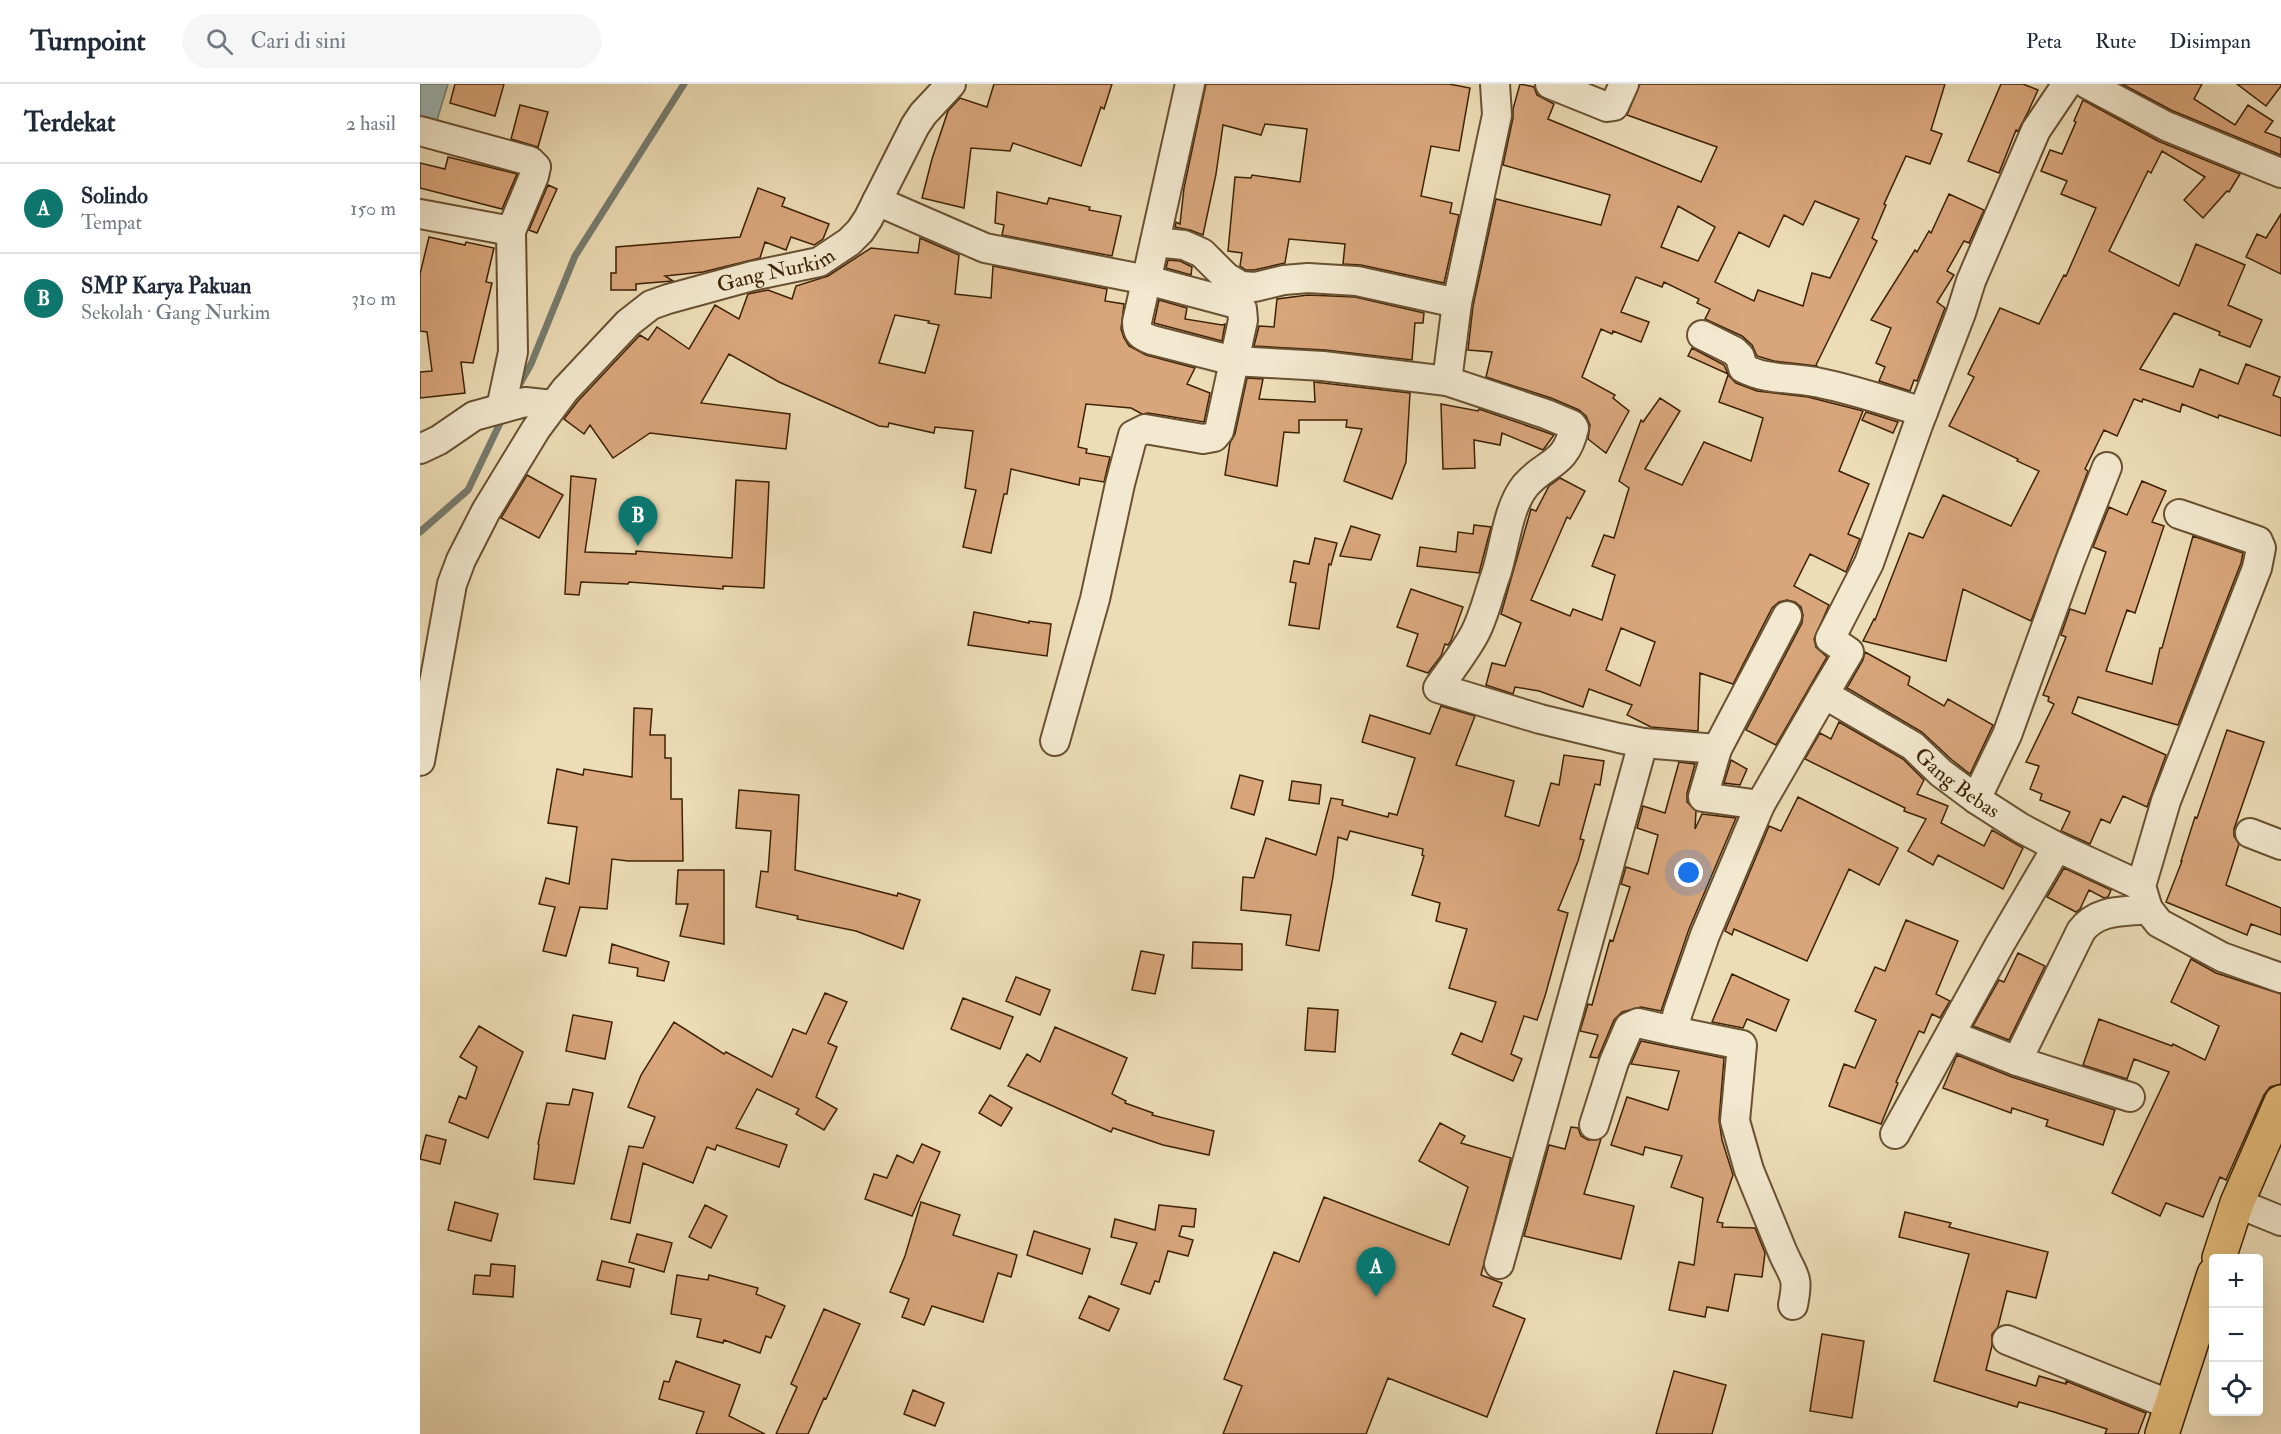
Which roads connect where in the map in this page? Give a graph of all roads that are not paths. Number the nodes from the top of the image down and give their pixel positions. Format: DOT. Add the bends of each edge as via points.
graph roads {
  1 [pos="951,84"];
  2 [pos="1190,84"];
  3 [pos="1495,84"];
  4 [pos="1550,84"];
  5 [pos="1624,84"];
  6 [pos="2067,84"];
  7 [pos="2086,84"];
  8 [pos="420,131"];
  9 [pos="2281,173"];
  10 [pos="877,201"];
  11 [pos="420,214"];
  12 [pos="511,231"];
  13 [pos="1155,242"];
  14 [pos="1147,280"];
  15 [pos="1457,303"];
  16 [pos="1702,334"];
  17 [pos="1234,361"];
  18 [pos="1447,381"];
  19 [pos="511,405"];
  20 [pos="553,405"];
  21 [pos="1923,412"];
  22 [pos="420,449"];
  23 [pos="2108,467"];
  24 [pos="2179,514"];
  25 [pos="1787,616"];
  26 [pos="1824,694"];
  27 [pos="1055,741"];
  28 [pos="1642,743"];
  29 [pos="1717,749"];
  30 [pos="420,761"];
  31 [pos="1976,800"];
  32 [pos="1760,805"];
  33 [pos="2250,833"];
  34 [pos="2281,845"];
  35 [pos="2058,848"];
  36 [pos="2144,897"];
  37 [pos="2281,978"];
  38 [pos="1673,1031"];
  39 [pos="1951,1035"];
  40 [pos="2017,1061"];
  41 [pos="2130,1097"];
  42 [pos="2281,1102"];
  43 [pos="1594,1125"];
  44 [pos="1896,1134"];
  45 [pos="2237,1203"];
  46 [pos="2281,1221"];
  47 [pos="2220,1254"];
  48 [pos="1498,1264"];
  49 [pos="2209,1289"];
  50 [pos="1793,1305"];
  51 [pos="2007,1340"];
  52 [pos="2166,1419"];
  1 -- 10 [label="street, Gang Nurkim" via="915,126"];
  2 -- 13 [label="street"];
  3 -- 15 [label="street" via="1497,115"];
  4 -- 5 [label="street" via="1607,107 1614,106"];
  6 -- 21 [label="street" via="2036,130 1971,281"];
  7 -- 9 [label="street" via="2166,126"];
  8 -- 12 [label="street" via="534,164 534,176"];
  10 -- 14 [label="street" via="985,248"];
  10 -- 20 [label="street, Gang Nurkim" via="860,231 819,262 752,276 651,305 628,323"];
  11 -- 12 [label="street"];
  12 -- 19 [label="street"];
  13 -- 14 [label="street"];
  13 -- 15 [label="street" via="1184,245 1202,253 1241,286 1255,287 1284,279 1357,281"];
  14 -- 17 [label="street" via="1237,304 1243,320"];
  14 -- 17 [label="street" via="1137,322 1142,336"];
  15 -- 18 [label="street"];
  16 -- 21 [label="street" via="1734,351 1748,371 1817,382"];
  17 -- 18 [label="street" via="1335,367"];
  17 -- 27 [label="street" via="1220,431 1214,437 1203,439 1145,429 1133,435 1095,599"];
  18 -- 28 [label="street" via="1546,414 1574,428 1566,453 1526,486 1519,498 1475,634 1438,688 1540,719"];
  19 -- 20 [label="street"];
  19 -- 22 [label="street" via="474,416"];
  20 -- 30 [label="street, Gang Nurkim" via="486,511 455,576"];
  21 -- 26 [label="street" via="1869,562 1830,639 1849,651"];
  23 -- 31 [label="street" via="2007,735"];
  24 -- 36 [label="street" via="2258,541 2261,548 2257,568 2166,801"];
  25 -- 29 [label="street"];
  26 -- 31 [label="street, Gang Bebas" via="1913,746"];
  26 -- 32 [label="street"];
  28 -- 29 [label="street"];
  28 -- 48 [label="street"];
  29 -- 32 [label="street" via="1703,797"];
  31 -- 35 [label="street, Gang Bebas"];
  32 -- 38 [label="street" via="1705,934"];
  33 -- 34 [label="street"];
  35 -- 36 [label="street, Gang Bebas"];
  35 -- 39 [label="street"];
  36 -- 37 [label="street, Gang Bebas" via="2159,923 2222,957"];
  36 -- 40 [label="street" via="2098,915 2081,931"];
  38 -- 43 [label="street" via="1638,1023 1629,1027"];
  38 -- 50 [label="street" via="1743,1045 1735,1121 1749,1170 1794,1271 1797,1287"];
  39 -- 40 [label="street"];
  39 -- 44 [label="street"];
  40 -- 41 [label="street"];
  42 -- 45 [label="main road"];
  45 -- 46 [label="street"];
  45 -- 47 [label="main road"];
  49 -- 52 [label="main road"];
  51 -- 52 [label="street"];
}
